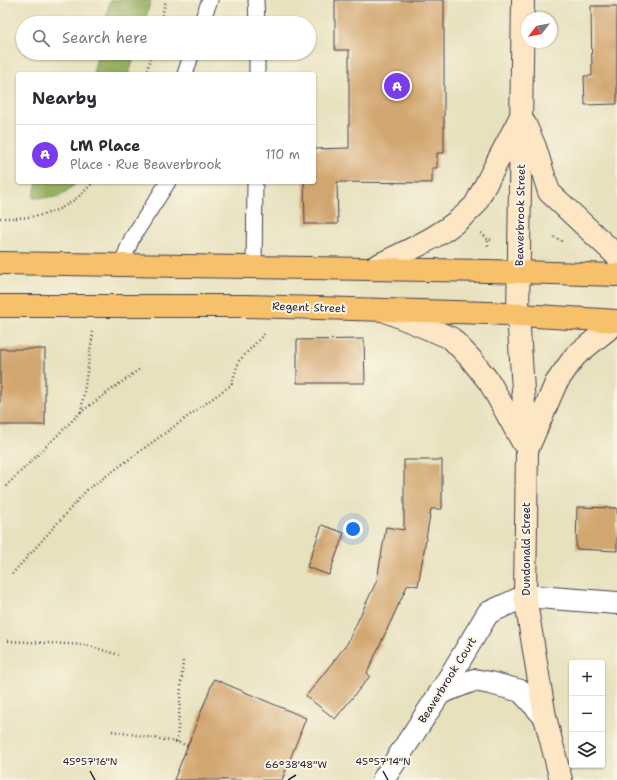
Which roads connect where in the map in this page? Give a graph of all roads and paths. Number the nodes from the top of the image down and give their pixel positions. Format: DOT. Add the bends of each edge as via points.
graph roads {
  1 [pos="166,0"];
  2 [pos="210,0"];
  3 [pos="256,0"];
  4 [pos="523,0"];
  5 [pos="162,16"];
  6 [pos="204,16"];
  7 [pos="257,16"];
  8 [pos="150,60"];
  9 [pos="190,60"];
  10 [pos="257,60"];
  11 [pos="147,72"];
  12 [pos="186,72"];
  13 [pos="256,72"];
  14 [pos="522,115"];
  15 [pos="91,184"];
  16 [pos="167,184"];
  17 [pos="256,184"];
  18 [pos="0,218"];
  19 [pos="480,232"];
  20 [pos="554,237"];
  21 [pos="495,239"];
  22 [pos="488,240"];
  23 [pos="566,243"];
  24 [pos="488,253"];
  25 [pos="617,256"];
  26 [pos="0,263"];
  27 [pos="121,265"];
  28 [pos="254,268"];
  29 [pos="370,269"];
  30 [pos="519,272"];
  31 [pos="617,275"];
  32 [pos="0,306"];
  33 [pos="380,309"];
  34 [pos="518,314"];
  35 [pos="617,321"];
  36 [pos="94,329"];
  37 [pos="268,329"];
  38 [pos="141,368"];
  39 [pos="81,412"];
  40 [pos="527,451"];
  41 [pos="6,486"];
  42 [pos="12,574"];
  43 [pos="525,596"];
  44 [pos="617,603"];
  45 [pos="8,641"];
  46 [pos="119,655"];
  47 [pos="183,660"];
  48 [pos="440,692"];
  49 [pos="545,717"];
  50 [pos="112,731"];
  51 [pos="177,742"];
  52 [pos="188,746"];
  53 [pos="382,780"];
  54 [pos="561,780"];
  1 -- 5 [label="path"];
  2 -- 6 [label="lane"];
  3 -- 7 [label="lane"];
  4 -- 14 [label="street, Beaverbrook Street"];
  8 -- 11 [label="path"];
  9 -- 12 [label="lane"];
  10 -- 13 [label="lane"];
  14 -- 25 [label="street" via="549,192"];
  14 -- 29 [label="street" via="475,204 464,216 431,239"];
  14 -- 30 [label="street, Beaverbrook Street"];
  15 -- 18 [label="path" via="59,211 22,219"];
  16 -- 27 [label="lane" via="132,238"];
  17 -- 28 [label="lane"];
  19 -- 22 [label="path"];
  20 -- 23 [label="path"];
  21 -- 22 [label="path"];
  22 -- 24 [label="path"];
  26 -- 27 [label="main road"];
  27 -- 28 [label="main road"];
  28 -- 29 [label="main road"];
  29 -- 30 [label="main road"];
  30 -- 31 [label="main road"];
  30 -- 34 [label="street, Beaverbrook Street"];
  32 -- 33 [label="main road, Regent Street"];
  33 -- 34 [label="main road, Regent Street"];
  33 -- 40 [label="street" via="451,338 490,383"];
  34 -- 35 [label="main road, Regent Street"];
  34 -- 40 [label="street, Dundonald Street"];
  35 -- 40 [label="street" via="575,356 556,383"];
  36 -- 39 [label="path"];
  37 -- 42 [label="path" via="239,361 231,385 86,490"];
  38 -- 39 [label="path"];
  39 -- 41 [label="path"];
  40 -- 43 [label="street, Dundonald Street"];
  43 -- 44 [label="street"];
  43 -- 48 [label="street, Beaverbrook Court" via="488,613"];
  43 -- 49 [label="street, Dundonald Street"];
  45 -- 46 [label="path" via="86,645"];
  47 -- 51 [label="path"];
  48 -- 49 [label="street" via="474,680 490,683 521,691"];
  48 -- 53 [label="street, Beaverbrook Court"];
  49 -- 54 [label="street, Dundonald Street"];
  50 -- 51 [label="path"];
  51 -- 52 [label="path"];
}
